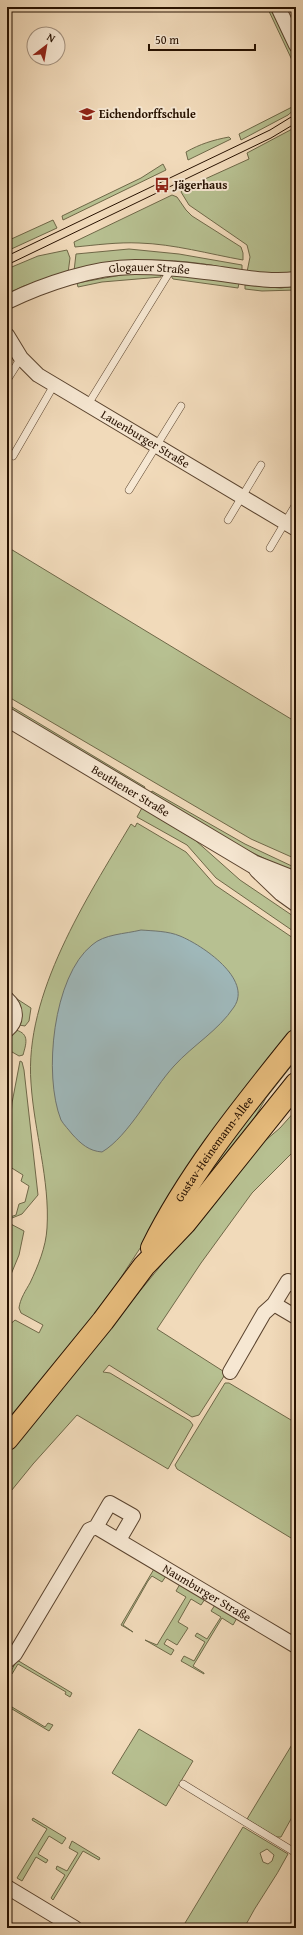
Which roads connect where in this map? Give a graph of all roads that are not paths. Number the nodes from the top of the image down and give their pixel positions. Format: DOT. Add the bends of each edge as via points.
graph roads {
  1 [pos="278,7"];
  2 [pos="296,45"];
  3 [pos="172,268"];
  4 [pos="296,279"];
  5 [pos="7,302"];
  6 [pos="7,335"];
  7 [pos="21,358"];
  8 [pos="7,380"];
  9 [pos="54,385"];
  10 [pos="87,406"];
  11 [pos="181,406"];
  12 [pos="156,446"];
  13 [pos="12,456"];
  14 [pos="261,465"];
  15 [pos="129,490"];
  16 [pos="242,496"];
  17 [pos="296,504"];
  18 [pos="228,520"];
  19 [pos="291,525"];
  20 [pos="270,548"];
  21 [pos="7,717"];
  22 [pos="254,864"];
  23 [pos="296,881"];
  24 [pos="296,902"];
  25 [pos="7,999"];
  26 [pos="7,1030"];
  27 [pos="296,1041"];
  28 [pos="296,1084"];
  29 [pos="144,1266"];
  30 [pos="296,1286"];
  31 [pos="274,1304"];
  32 [pos="296,1317"];
  33 [pos="230,1372"];
  34 [pos="7,1439"];
  35 [pos="96,1527"];
  36 [pos="118,1540"];
  37 [pos="296,1646"];
  38 [pos="7,1661"];
  39 [pos="183,1784"];
  40 [pos="296,1853"];
  41 [pos="7,1887"];
  42 [pos="75,1928"];
  1 -- 2 [label="street"];
  3 -- 4 [label="street, Glogauer Straße" via="264,280"];
  3 -- 5 [label="street, Glogauer Straße" via="134,267 73,277"];
  3 -- 10 [label="lane"];
  6 -- 7 [label="street, Lauenburger Straße"];
  7 -- 8 [label="lane"];
  7 -- 9 [label="street, Lauenburger Straße" via="38,375"];
  9 -- 10 [label="street, Lauenburger Straße"];
  9 -- 13 [label="lane"];
  10 -- 12 [label="street, Lauenburger Straße"];
  11 -- 12 [label="lane"];
  12 -- 15 [label="lane"];
  12 -- 16 [label="street, Lauenburger Straße"];
  14 -- 16 [label="lane"];
  16 -- 18 [label="lane"];
  16 -- 19 [label="street, Lauenburger Straße"];
  17 -- 19 [label="lane"];
  19 -- 20 [label="lane"];
  21 -- 22 [label="street, Beuthener Straße"];
  22 -- 23 [label="street, Beuthener Straße"];
  22 -- 24 [label="street, Beuthener Straße"];
  25 -- 26 [label="street" via="14,1008 15,1015 14,1022"];
  27 -- 29 [label="main road, Gustav-Heinemann-Allee" via="210,1153 170,1212"];
  28 -- 29 [label="main road, Gustav-Heinemann-Allee" via="185,1223"];
  29 -- 34 [label="main road, Gustav-Heinemann-Allee" via="103,1321"];
  30 -- 31 [label="street" via="288,1281"];
  31 -- 32 [label="street"];
  31 -- 33 [label="street" via="264,1313"];
  35 -- 36 [label="street, Naumburger Straße"];
  35 -- 36 [label="street" via="110,1503 132,1516"];
  35 -- 38 [label="street" via="89,1530 15,1654"];
  36 -- 37 [label="street, Naumburger Straße"];
  39 -- 40 [label="lane"];
  41 -- 42 [label="street"];
}
